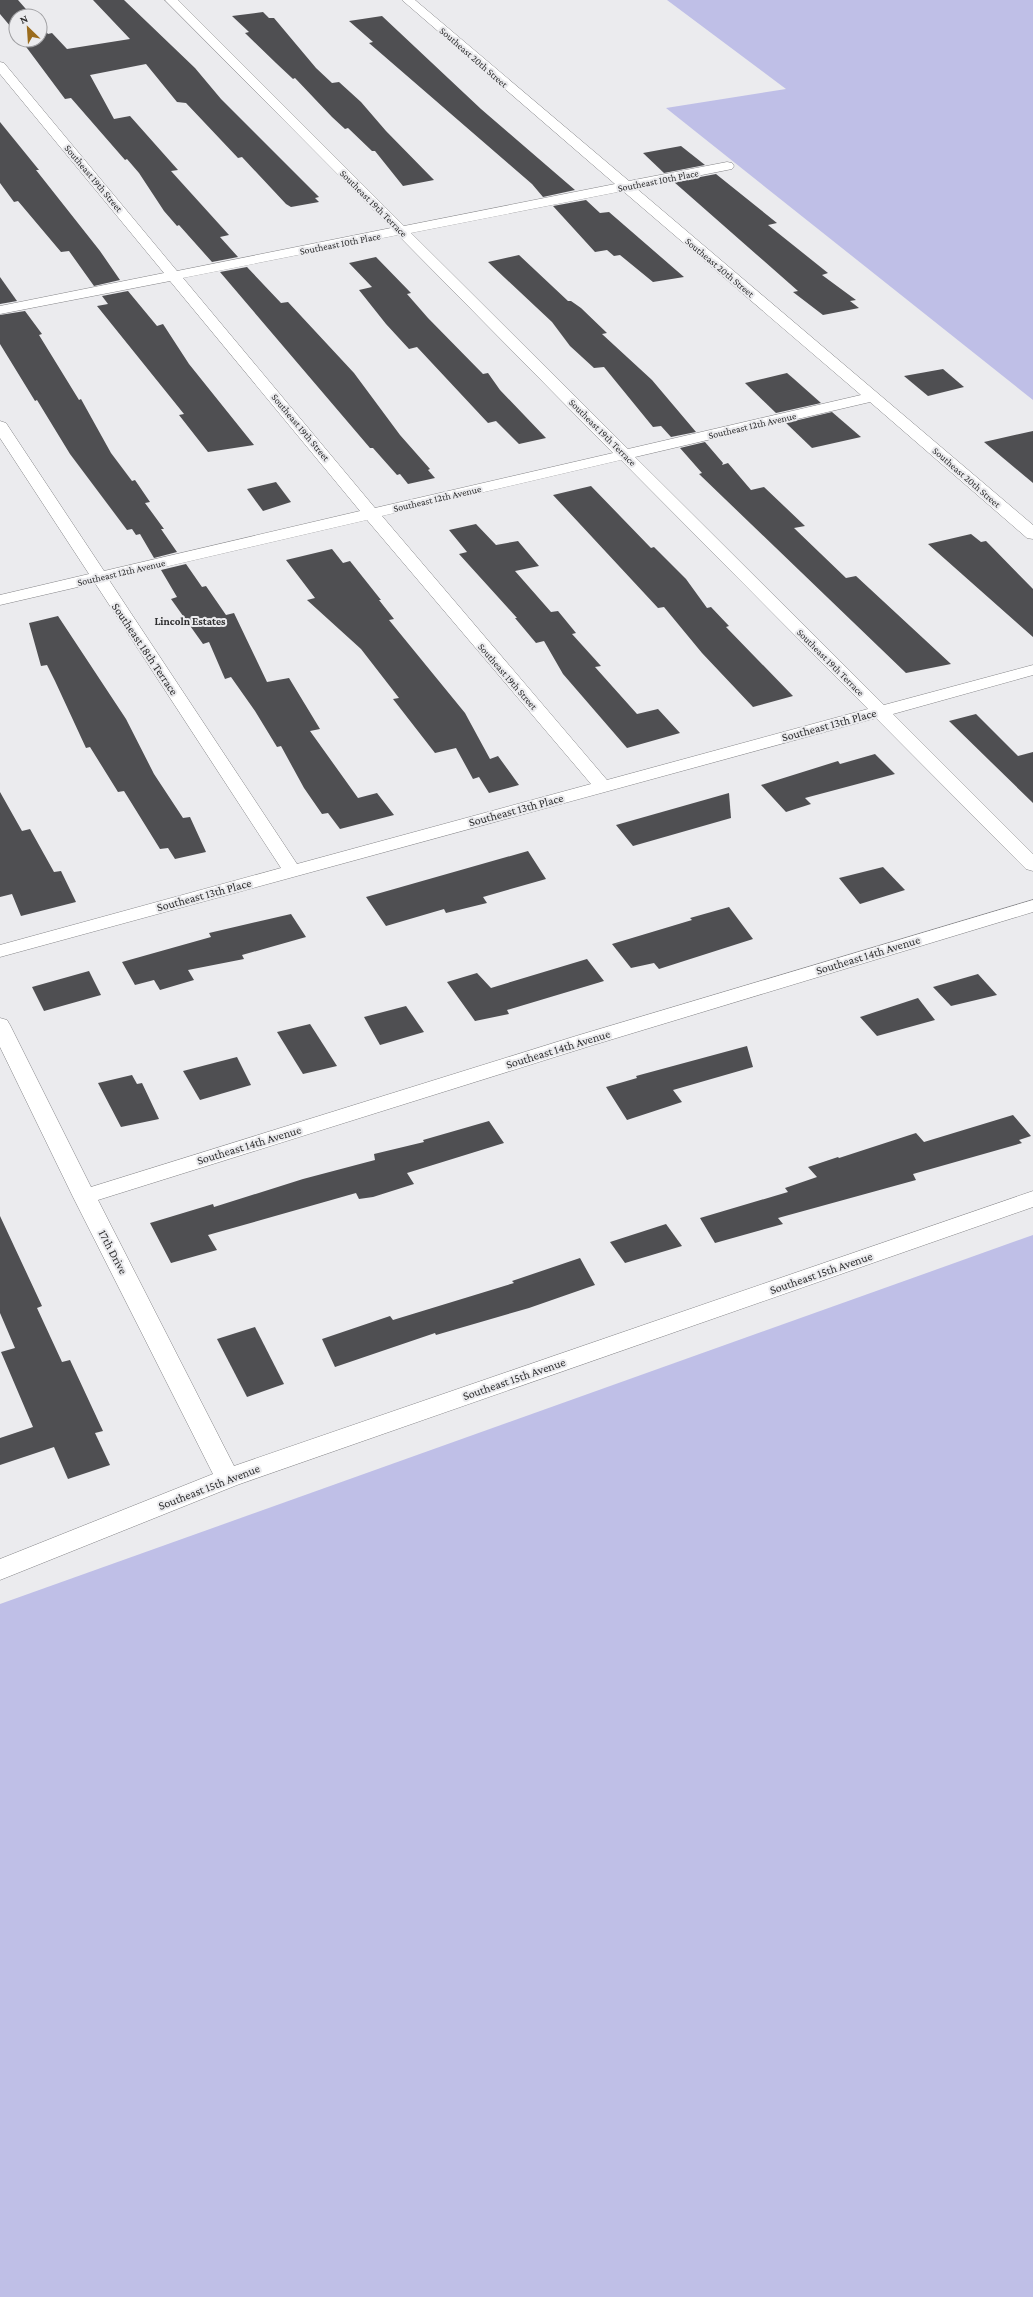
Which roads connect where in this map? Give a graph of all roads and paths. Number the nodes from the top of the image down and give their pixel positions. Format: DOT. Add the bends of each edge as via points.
graph roads {
  1 [pos="171,0"];
  2 [pos="408,0"];
  3 [pos="0,66"];
  4 [pos="727,166"];
  5 [pos="626,186"];
  6 [pos="402,231"];
  7 [pos="175,275"];
  8 [pos="0,310"];
  9 [pos="873,397"];
  10 [pos="0,426"];
  11 [pos="625,455"];
  12 [pos="372,513"];
  13 [pos="1033,534"];
  14 [pos="97,577"];
  15 [pos="0,600"];
  16 [pos="1033,670"];
  17 [pos="880,712"];
  18 [pos="603,787"];
  19 [pos="1033,865"];
  20 [pos="292,871"];
  21 [pos="1033,906"];
  22 [pos="0,951"];
  23 [pos="0,1025"];
  24 [pos="84,1197"];
  25 [pos="1033,1199"];
  26 [pos="228,1478"];
  27 [pos="0,1570"];
  1 -- 6 [label="street, Southeast 19th Terrace"];
  2 -- 5 [label="street, Southeast 20th Street"];
  3 -- 7 [label="street, Southeast 19th Street"];
  4 -- 5 [label="street, Southeast 10th Place"];
  5 -- 6 [label="street, Southeast 10th Place"];
  5 -- 9 [label="street, Southeast 20th Street"];
  6 -- 7 [label="street, Southeast 10th Place"];
  6 -- 11 [label="street, Southeast 19th Terrace"];
  7 -- 8 [label="street, Southeast 10th Place"];
  7 -- 12 [label="street, Southeast 19th Street"];
  9 -- 11 [label="street, Southeast 12th Avenue"];
  9 -- 13 [label="street, Southeast 20th Street"];
  10 -- 14 [label="street, Southeast 18th Terrace"];
  11 -- 12 [label="street, Southeast 12th Avenue"];
  11 -- 17 [label="street, Southeast 19th Terrace"];
  12 -- 14 [label="street, Southeast 12th Avenue"];
  12 -- 18 [label="street, Southeast 19th Street"];
  14 -- 15 [label="street, Southeast 12th Avenue"];
  14 -- 20 [label="street, Southeast 18th Terrace"];
  16 -- 17 [label="street, Southeast 13th Place"];
  17 -- 18 [label="street, Southeast 13th Place"];
  17 -- 19 [label="street, Southeast 19th Terrace"];
  18 -- 20 [label="street, Southeast 13th Place"];
  20 -- 22 [label="street, Southeast 13th Place"];
  21 -- 24 [label="street, Southeast 14th Avenue" via="575,1044"];
  23 -- 24 [label="street, 17th Drive"];
  24 -- 26 [label="street, 17th Drive" via="155,1331"];
  25 -- 26 [label="street, Southeast 15th Avenue"];
  26 -- 27 [label="street, Southeast 15th Avenue"];
}
